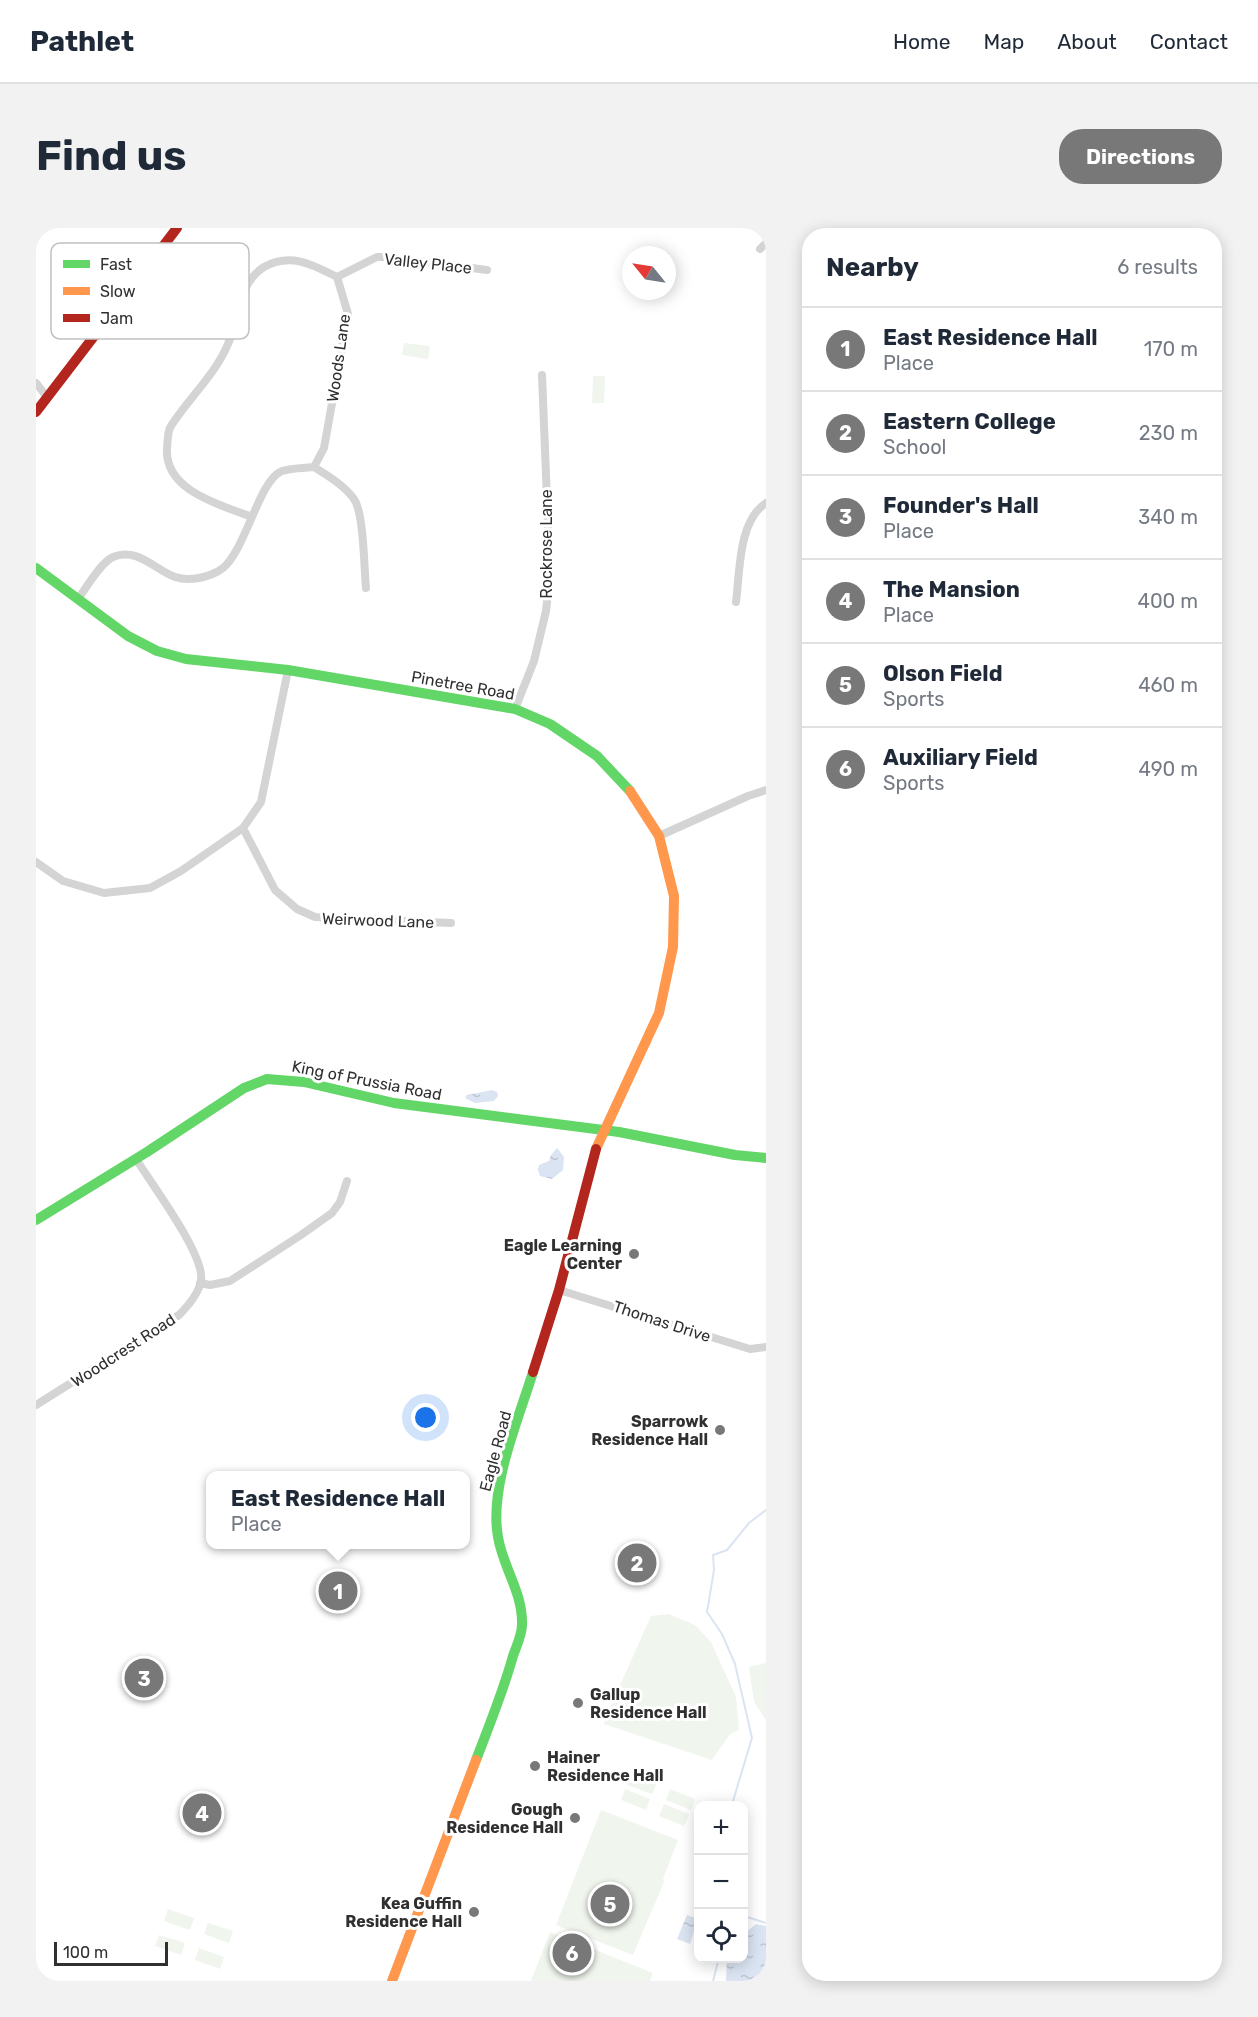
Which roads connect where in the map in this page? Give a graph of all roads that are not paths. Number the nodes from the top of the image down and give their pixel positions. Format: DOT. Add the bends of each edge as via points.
graph roads {
  1 [pos="177,228"];
  2 [pos="165,243"];
  3 [pos="766,243"];
  4 [pos="760,249"];
  5 [pos="487,270"];
  6 [pos="337,277"];
  7 [pos="249,282"];
  8 [pos="92,339"];
  9 [pos="229,339"];
  10 [pos="542,375"];
  11 [pos="36,383"];
  12 [pos="47,397"];
  13 [pos="36,412"];
  14 [pos="314,467"];
  15 [pos="766,503"];
  16 [pos="252,517"];
  17 [pos="36,568"];
  18 [pos="366,588"];
  19 [pos="78,599"];
  20 [pos="736,602"];
  21 [pos="288,670"];
  22 [pos="515,709"];
  23 [pos="766,790"];
  24 [pos="243,828"];
  25 [pos="659,836"];
  26 [pos="36,862"];
  27 [pos="451,923"];
  28 [pos="605,1131"];
  29 [pos="766,1158"];
  30 [pos="136,1159"];
  31 [pos="347,1181"];
  32 [pos="36,1221"];
  33 [pos="200,1283"];
  34 [pos="559,1290"];
  35 [pos="766,1347"];
  36 [pos="36,1405"];
  37 [pos="392,1981"];
  1 -- 2 [label="street"];
  3 -- 4 [label="street"];
  5 -- 6 [label="street, Valley Place" via="377,257"];
  6 -- 7 [label="street" via="294,259 264,268"];
  6 -- 14 [label="street, Woods Lane" via="348,314 324,448"];
  8 -- 12 [label="street"];
  9 -- 16 [label="street" via="217,366 169,428 167,457 177,478 192,493"];
  10 -- 22 [label="street, Rockrose Lane" via="550,575 534,661"];
  11 -- 12 [label="street"];
  12 -- 13 [label="street"];
  14 -- 16 [label="street" via="280,472 268,484"];
  14 -- 18 [label="street" via="346,489 356,502"];
  15 -- 20 [label="street" via="746,528"];
  16 -- 19 [label="street" via="234,555 224,567 203,578 177,578 129,554 111,557"];
  17 -- 19 [label="street, Pinetree Road"];
  19 -- 21 [label="street, Pinetree Road" via="128,636 156,651 186,659"];
  21 -- 22 [label="street, Pinetree Road"];
  21 -- 24 [label="street" via="261,802"];
  22 -- 25 [label="street, Pinetree Road" via="550,724 597,756 633,794"];
  23 -- 25 [label="street"];
  24 -- 26 [label="street" via="150,888 104,892 63,881"];
  24 -- 27 [label="street, Weirwood Lane" via="275,890 297,909 315,917"];
  25 -- 28 [label="street, Pinetree Road" via="674,896 673,947 659,1013"];
  28 -- 29 [label="street, King of Prussia Road"];
  28 -- 30 [label="street, King of Prussia Road" via="421,1108 304,1082 267,1079 244,1088"];
  28 -- 34 [label="street, Eagle Road" via="578,1213"];
  30 -- 32 [label="street, King of Prussia Road"];
  30 -- 33 [label="street" via="195,1254"];
  31 -- 33 [label="street" via="332,1213 302,1235 230,1281"];
  33 -- 36 [label="street, Woodcrest Road" via="188,1306 178,1315"];
  34 -- 35 [label="street, Thomas Drive" via="750,1349"];
  34 -- 37 [label="street, Eagle Road" via="496,1502 498,1538 522,1609 522,1628 504,1687"];
}
